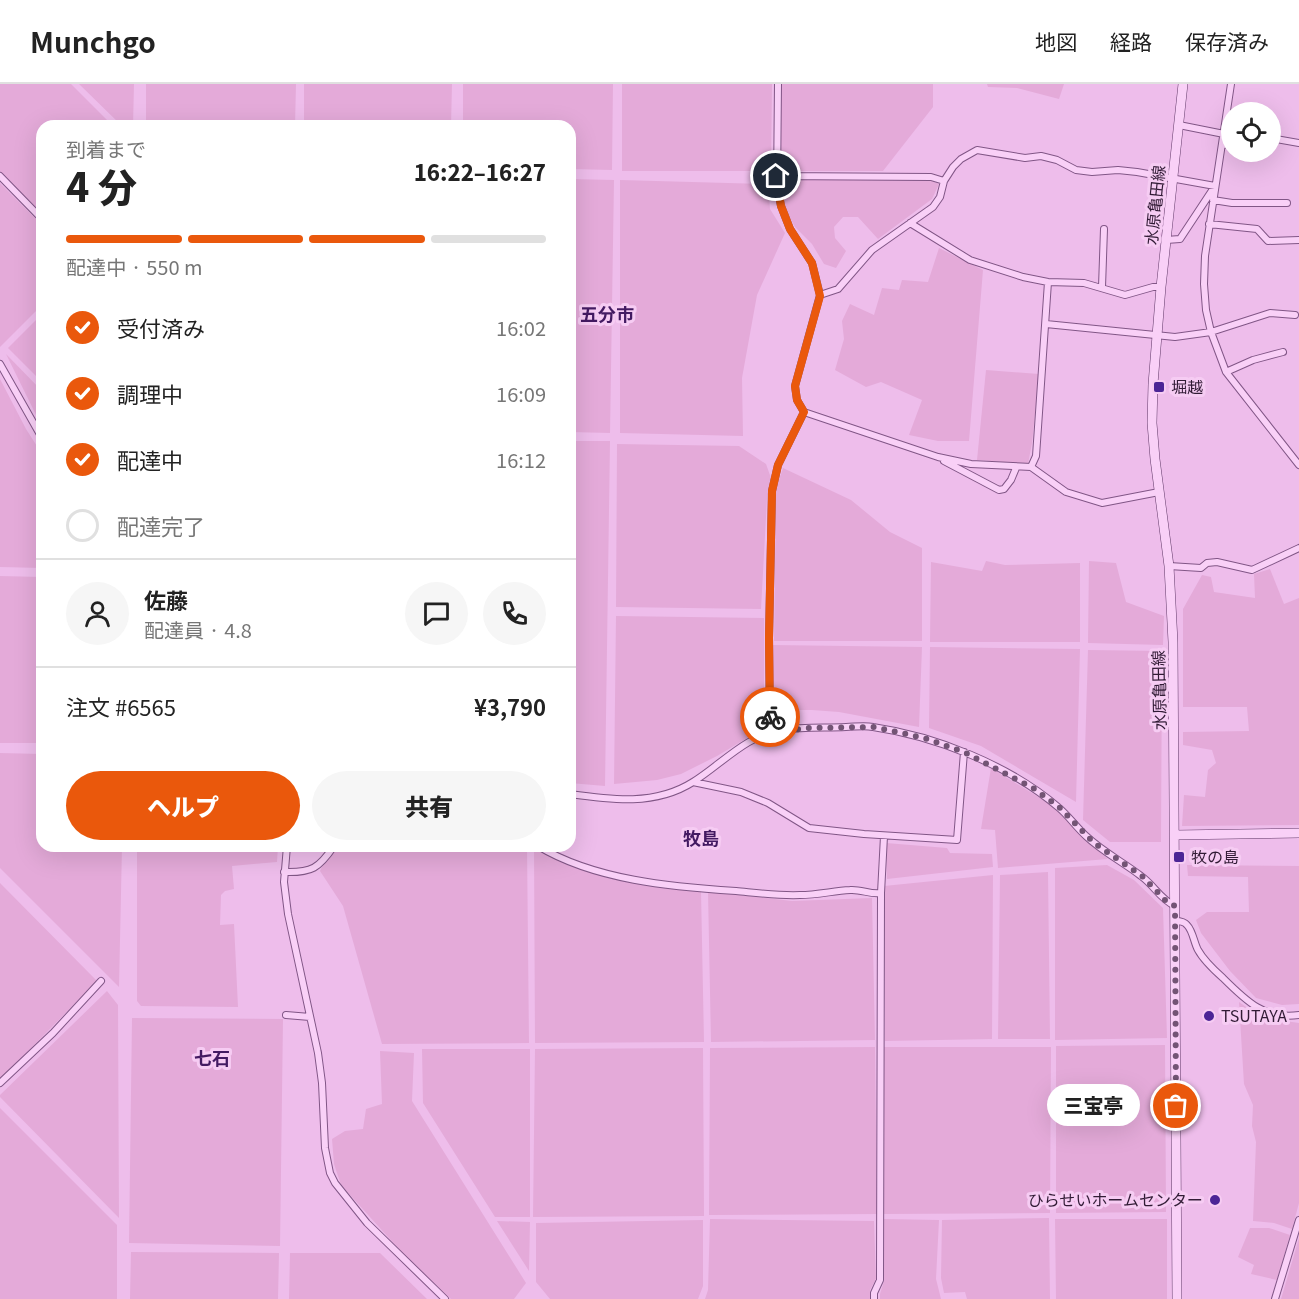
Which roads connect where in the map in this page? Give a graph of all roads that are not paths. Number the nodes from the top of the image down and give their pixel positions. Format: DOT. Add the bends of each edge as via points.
graph roads {
  1 [pos="778,84"];
  2 [pos="1183,84"];
  3 [pos="1231,84"];
  4 [pos="1228,102"];
  5 [pos="1179,125"];
  6 [pos="1221,133"];
  7 [pos="1281,140"];
  8 [pos="1299,143"];
  9 [pos="1221,150"];
  10 [pos="776,176"];
  11 [pos="0,177"];
  12 [pos="1173,177"];
  13 [pos="944,181"];
  14 [pos="1215,186"];
  15 [pos="1212,200"];
  16 [pos="1287,202"];
  17 [pos="36,213"];
  18 [pos="910,223"];
  19 [pos="1209,224"];
  20 [pos="1104,228"];
  21 [pos="1166,240"];
  22 [pos="1299,240"];
  23 [pos="1048,282"];
  24 [pos="1102,287"];
  25 [pos="1161,287"];
  26 [pos="820,296"];
  27 [pos="1295,315"];
  28 [pos="1046,324"];
  29 [pos="1211,332"];
  30 [pos="1157,336"];
  31 [pos="1283,352"];
  32 [pos="0,364"];
  33 [pos="1226,372"];
  34 [pos="804,412"];
  35 [pos="36,427"];
  36 [pos="938,457"];
  37 [pos="1299,465"];
  38 [pos="1031,467"];
  39 [pos="1016,468"];
  40 [pos="1159,492"];
  41 [pos="1299,548"];
  42 [pos="1169,566"];
  43 [pos="770,732"];
  44 [pos="964,752"];
  45 [pos="693,782"];
  46 [pos="576,795"];
  47 [pos="1299,833"];
  48 [pos="1175,835"];
  49 [pos="884,836"];
  50 [pos="286,852"];
  51 [pos="330,852"];
  52 [pos="551,852"];
  53 [pos="285,872"];
  54 [pos="881,893"];
  55 [pos="1175,906"];
  56 [pos="1175,921"];
  57 [pos="101,981"];
  58 [pos="286,1015"];
  59 [pos="1299,1015"];
  60 [pos="310,1017"];
  61 [pos="0,1083"];
  62 [pos="1299,1220"];
  63 [pos="445,1299"];
  64 [pos="874,1299"];
  65 [pos="1177,1299"];
  66 [pos="1275,1299"];
  1 -- 10 [label="street"];
  2 -- 5 [label="main road, 水原亀田線"];
  3 -- 4 [label="street"];
  5 -- 6 [label="street"];
  5 -- 12 [label="main road, 水原亀田線"];
  7 -- 8 [label="street"];
  9 -- 14 [label="street"];
  10 -- 13 [label="street" via="931,177"];
  10 -- 26 [label="street" via="781,206 790,229 812,263"];
  11 -- 17 [label="street"];
  12 -- 13 [label="street" via="1118,170 1076,170 1041,156 1025,158 977,150 961,159"];
  12 -- 14 [label="street"];
  12 -- 21 [label="main road, 水原亀田線"];
  13 -- 18 [label="street" via="933,207"];
  14 -- 15 [label="street"];
  14 -- 21 [label="street" via="1180,239"];
  15 -- 16 [label="street"];
  15 -- 19 [label="street"];
  18 -- 23 [label="street" via="970,260"];
  18 -- 26 [label="street" via="872,250 838,289"];
  19 -- 22 [label="street" via="1257,230 1273,242"];
  19 -- 29 [label="street" via="1204,284"];
  20 -- 24 [label="street"];
  21 -- 25 [label="main road, 水原亀田線"];
  23 -- 24 [label="street"];
  23 -- 28 [label="street"];
  24 -- 25 [label="street" via="1125,295"];
  25 -- 30 [label="main road, 水原亀田線"];
  26 -- 34 [label="street" via="795,386"];
  27 -- 29 [label="street" via="1270,313"];
  28 -- 30 [label="street"];
  28 -- 38 [label="street" via="1036,456"];
  29 -- 30 [label="street"];
  29 -- 33 [label="street"];
  30 -- 40 [label="main road, 水原亀田線" via="1152,423"];
  31 -- 33 [label="street"];
  32 -- 35 [label="street"];
  33 -- 37 [label="street"];
  34 -- 36 [label="street"];
  34 -- 43 [label="street" via="778,465 772,491"];
  36 -- 39 [label="street"];
  36 -- 39 [label="street" via="999,490 1011,480"];
  38 -- 39 [label="street"];
  38 -- 40 [label="street" via="1066,492 1102,503"];
  40 -- 42 [label="main road, 水原亀田線"];
  41 -- 42 [label="street" via="1252,570 1218,562 1201,568"];
  42 -- 48 [label="main road, 水原亀田線"];
  43 -- 44 [label="street" via="874,727"];
  43 -- 45 [label="street" via="744,745"];
  44 -- 49 [label="street" via="957,840"];
  44 -- 55 [label="street" via="1033,788 1059,807 1094,843 1142,876"];
  45 -- 46 [label="street" via="648,799 623,801"];
  45 -- 49 [label="street" via="741,792 809,828"];
  47 -- 48 [label="main road"];
  48 -- 55 [label="main road, 水原亀田線"];
  49 -- 54 [label="street"];
  50 -- 53 [label="street"];
  51 -- 53 [label="street" via="311,871"];
  52 -- 54 [label="street" via="611,875 704,889 788,895 852,890"];
  53 -- 60 [label="street" via="288,914"];
  54 -- 64 [label="street" via="880,1280"];
  55 -- 56 [label="main road, 水原亀田線"];
  56 -- 59 [label="street" via="1188,924 1198,951 1241,996 1273,1015"];
  56 -- 65 [label="main road, 水原亀田線"];
  57 -- 61 [label="street"];
  58 -- 60 [label="street"];
  60 -- 63 [label="street" via="322,1083 330,1173 367,1223"];
  62 -- 66 [label="street"];
}
